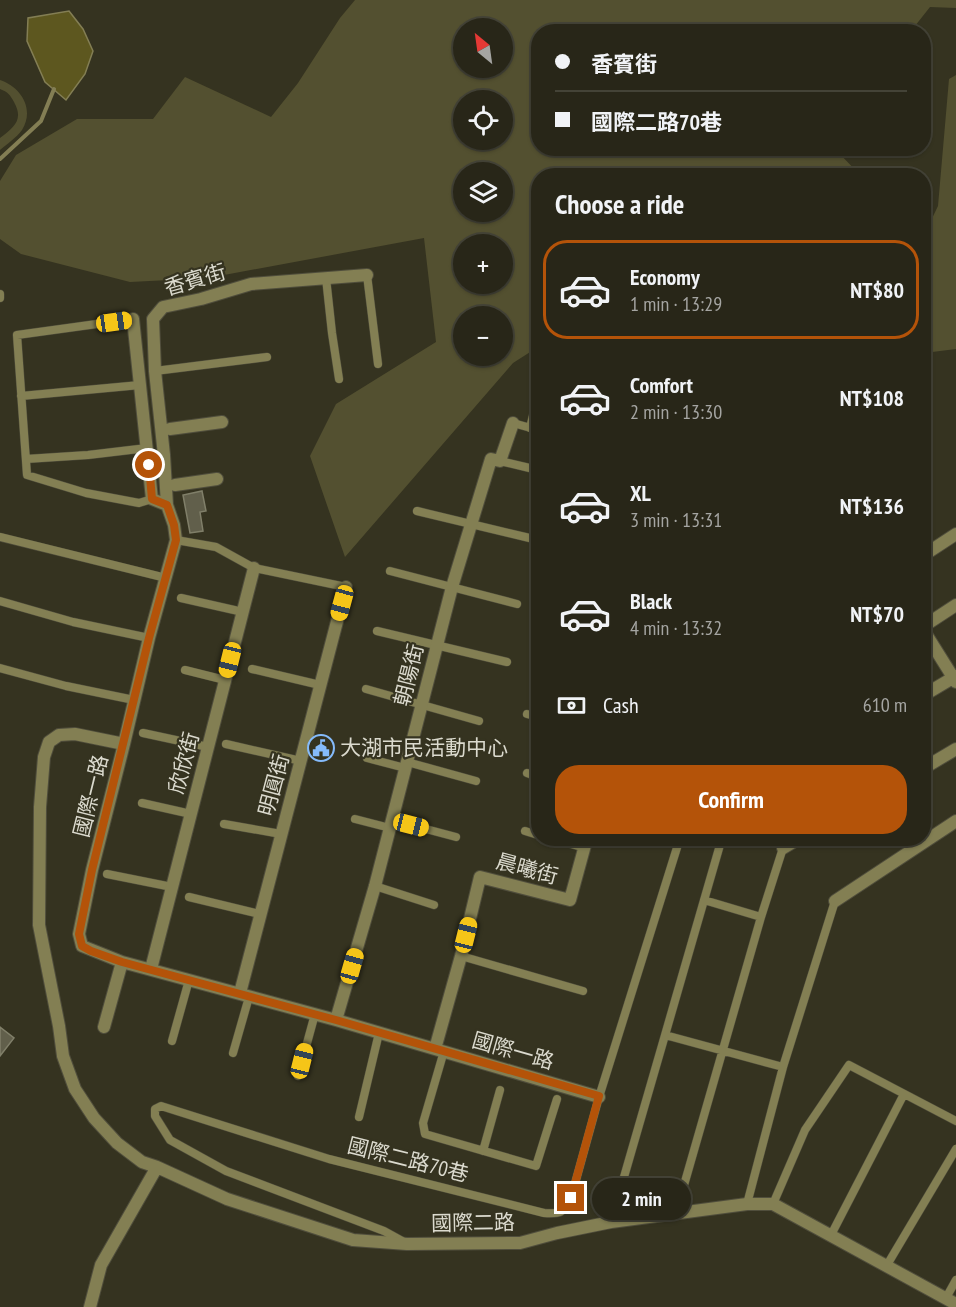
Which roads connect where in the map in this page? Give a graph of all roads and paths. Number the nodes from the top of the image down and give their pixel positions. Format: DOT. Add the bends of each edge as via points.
graph roads {
  1 [pos="367,275"];
  2 [pos="326,278"];
  3 [pos="133,320"];
  4 [pos="267,357"];
  5 [pos="378,364"];
  6 [pos="154,371"];
  7 [pos="339,379"];
  8 [pos="140,385"];
  9 [pos="21,396"];
  10 [pos="222,422"];
  11 [pos="513,423"];
  12 [pos="531,428"];
  13 [pos="170,429"];
  14 [pos="147,448"];
  15 [pos="26,459"];
  16 [pos="500,461"];
  17 [pos="531,468"];
  18 [pos="217,479"];
  19 [pos="175,485"];
  20 [pos="152,499"];
  21 [pos="167,505"];
  22 [pos="417,511"];
  23 [pos="470,523"];
  24 [pos="956,534"];
  25 [pos="0,537"];
  26 [pos="531,538"];
  27 [pos="176,540"];
  28 [pos="931,550"];
  29 [pos="254,568"];
  30 [pos="390,571"];
  31 [pos="166,578"];
  32 [pos="346,587"];
  33 [pos="452,587"];
  34 [pos="181,598"];
  35 [pos="0,601"];
  36 [pos="517,604"];
  37 [pos="956,605"];
  38 [pos="243,612"];
  39 [pos="931,621"];
  40 [pos="377,631"];
  41 [pos="149,638"];
  42 [pos="931,642"];
  43 [pos="437,644"];
  44 [pos="507,662"];
  45 [pos="0,668"];
  46 [pos="252,669"];
  47 [pos="185,670"];
  48 [pos="955,679"];
  49 [pos="225,680"];
  50 [pos="320,685"];
  51 [pos="366,689"];
  52 [pos="931,691"];
  53 [pos="134,700"];
  54 [pos="422,705"];
  55 [pos="527,714"];
  56 [pos="531,715"];
  57 [pos="479,721"];
  58 [pos="143,733"];
  59 [pos="124,744"];
  60 [pos="226,744"];
  61 [pos="208,747"];
  62 [pos="956,749"];
  63 [pos="367,758"];
  64 [pos="300,761"];
  65 [pos="931,764"];
  66 [pos="406,765"];
  67 [pos="527,773"];
  68 [pos="531,774"];
  69 [pos="476,781"];
  70 [pos="142,803"];
  71 [pos="190,814"];
  72 [pos="355,819"];
  73 [pos="956,821"];
  74 [pos="224,824"];
  75 [pos="391,824"];
  76 [pos="525,831"];
  77 [pos="531,833"];
  78 [pos="281,834"];
  79 [pos="456,837"];
  80 [pos="931,838"];
  81 [pos="585,846"];
  82 [pos="677,846"];
  83 [pos="720,846"];
  84 [pos="786,846"];
  85 [pos="918,846"];
  86 [pos="783,848"];
  87 [pos="107,874"];
  88 [pos="375,886"];
  89 [pos="172,887"];
  90 [pos="189,897"];
  91 [pos="704,900"];
  92 [pos="835,901"];
  93 [pos="434,905"];
  94 [pos="260,914"];
  95 [pos="761,917"];
  96 [pos="461,956"];
  97 [pos="122,962"];
  98 [pos="151,969"];
  99 [pos="189,980"];
  100 [pos="583,991"];
  101 [pos="244,995"];
  102 [pos="315,1014"];
  103 [pos="336,1020"];
  104 [pos="104,1027"];
  105 [pos="379,1033"];
  106 [pos="665,1035"];
  107 [pos="172,1041"];
  108 [pos="440,1050"];
  109 [pos="722,1050"];
  110 [pos="233,1053"];
  111 [pos="783,1067"];
  112 [pos="298,1076"];
  113 [pos="500,1090"];
  114 [pos="904,1094"];
  115 [pos="599,1096"];
  116 [pos="557,1099"];
  117 [pos="359,1117"];
  118 [pos="956,1121"];
  119 [pos="956,1149"];
  120 [pos="483,1151"];
  121 [pos="157,1167"];
  122 [pos="747,1204"];
  123 [pos="773,1204"];
  124 [pos="676,1213"];
  125 [pos="611,1222"];
  126 [pos="831,1236"];
  127 [pos="407,1244"];
  128 [pos="887,1265"];
  129 [pos="956,1280"];
  130 [pos="951,1301"];
  131 [pos="90,1307"];
  1 -- 2 [label="street, 香賓街"];
  1 -- 5 [label="lane"];
  2 -- 6 [label="street, 香賓街" via="251,284 163,306 153,319"];
  2 -- 7 [label="lane"];
  3 -- 8 [label="street"];
  3 -- 9 [label="lane" via="17,335"];
  4 -- 6 [label="lane"];
  6 -- 21 [label="street, 香賓街"];
  8 -- 9 [label="lane"];
  8 -- 14 [label="street"];
  9 -- 15 [label="lane"];
  10 -- 13 [label="street"];
  11 -- 12 [label="lane"];
  11 -- 16 [label="street, 朝陽街"];
  14 -- 15 [label="lane"];
  14 -- 20 [label="street"];
  15 -- 20 [label="lane" via="27,475 86,493 139,503"];
  16 -- 17 [label="lane"];
  16 -- 23 [label="street, 朝陽街" via="491,459"];
  18 -- 19 [label="street"];
  20 -- 21 [label="street"];
  21 -- 27 [label="street, 香賓街"];
  22 -- 23 [label="lane"];
  23 -- 26 [label="lane"];
  23 -- 33 [label="street, 朝陽街"];
  24 -- 28 [label="street"];
  25 -- 31 [label="lane"];
  27 -- 29 [label="lane" via="216,547"];
  27 -- 31 [label="street, 香賓街"];
  29 -- 32 [label="lane"];
  29 -- 38 [label="street, 欣欣街"];
  30 -- 33 [label="lane"];
  31 -- 41 [label="street, 香賓街"];
  32 -- 50 [label="street, 明圓街"];
  33 -- 36 [label="lane"];
  33 -- 43 [label="street, 朝陽街"];
  34 -- 38 [label="lane"];
  35 -- 41 [label="lane"];
  37 -- 39 [label="street"];
  38 -- 49 [label="street, 欣欣街"];
  40 -- 43 [label="lane"];
  41 -- 53 [label="street, 香賓街"];
  42 -- 48 [label="street"];
  43 -- 44 [label="lane"];
  43 -- 54 [label="street, 朝陽街"];
  45 -- 53 [label="lane"];
  46 -- 50 [label="lane"];
  47 -- 49 [label="lane"];
  48 -- 52 [label="street"];
  49 -- 61 [label="street, 欣欣街"];
  50 -- 64 [label="street, 明圓街"];
  51 -- 54 [label="lane"];
  53 -- 59 [label="street, 香賓街"];
  54 -- 57 [label="lane"];
  54 -- 66 [label="street, 朝陽街"];
  55 -- 56 [label="lane"];
  58 -- 61 [label="lane"];
  59 -- 97 [label="street, 國際一路" via="79,934 82,946"];
  59 -- 121 [label="street, 國際一路" via="75,734 58,735 48,742 40,807 39,925 63,1056 75,1089 117,1143 142,1162"];
  60 -- 64 [label="lane"];
  61 -- 71 [label="street, 欣欣街"];
  62 -- 65 [label="street"];
  63 -- 66 [label="lane"];
  64 -- 78 [label="street, 明圓街"];
  66 -- 69 [label="lane"];
  66 -- 75 [label="street, 朝陽街"];
  67 -- 68 [label="lane"];
  70 -- 71 [label="lane"];
  71 -- 89 [label="street, 欣欣街"];
  72 -- 75 [label="lane"];
  73 -- 80 [label="street"];
  74 -- 78 [label="lane"];
  75 -- 79 [label="lane"];
  75 -- 88 [label="street, 朝陽街"];
  76 -- 77 [label="lane"];
  78 -- 94 [label="street, 明圓街"];
  81 -- 96 [label="street, 晨曦街" via="570,900 480,877"];
  82 -- 115 [label="lane, 國際二路70巷"];
  83 -- 91 [label="lane"];
  84 -- 86 [label="street"];
  85 -- 92 [label="street"];
  86 -- 95 [label="lane"];
  87 -- 89 [label="lane"];
  88 -- 93 [label="lane"];
  88 -- 103 [label="street, 朝陽街"];
  89 -- 98 [label="street, 欣欣街"];
  90 -- 94 [label="lane"];
  91 -- 95 [label="lane"];
  91 -- 106 [label="lane"];
  92 -- 111 [label="lane"];
  94 -- 101 [label="street, 明圓街"];
  95 -- 109 [label="lane"];
  96 -- 100 [label="lane"];
  96 -- 108 [label="street, 晨曦街"];
  97 -- 98 [label="street, 國際一路"];
  97 -- 104 [label="street"];
  98 -- 99 [label="street, 國際一路"];
  99 -- 101 [label="street, 國際一路"];
  99 -- 107 [label="lane"];
  101 -- 102 [label="street, 國際一路"];
  101 -- 110 [label="lane"];
  102 -- 103 [label="street, 國際一路"];
  102 -- 112 [label="lane"];
  103 -- 105 [label="street, 國際一路"];
  105 -- 108 [label="street, 國際一路"];
  105 -- 117 [label="lane"];
  106 -- 109 [label="lane"];
  106 -- 125 [label="lane"];
  108 -- 115 [label="street, 國際一路"];
  108 -- 120 [label="lane" via="423,1123 425,1134"];
  109 -- 111 [label="lane"];
  109 -- 124 [label="lane"];
  111 -- 122 [label="lane"];
  113 -- 120 [label="lane"];
  114 -- 118 [label="lane"];
  114 -- 123 [label="lane" via="849,1065 805,1130"];
  114 -- 126 [label="lane"];
  115 -- 127 [label="lane, 國際二路70巷" via="571,1198 558,1213 544,1213 329,1159 161,1106 155,1109 155,1116 170,1140 216,1166 384,1231"];
  116 -- 120 [label="lane" via="536,1166"];
  119 -- 128 [label="lane"];
  121 -- 127 [label="street, 國際二路" via="227,1200 353,1240"];
  121 -- 131 [label="street" via="101,1266"];
  122 -- 123 [label="street, 國際二路"];
  122 -- 124 [label="street, 國際二路"];
  123 -- 126 [label="street, 國際二路"];
  124 -- 125 [label="street, 國際二路"];
  125 -- 127 [label="street, 國際二路" via="520,1243"];
  126 -- 128 [label="street, 國際二路"];
  128 -- 130 [label="street, 國際二路"];
  129 -- 130 [label="lane"];
}
